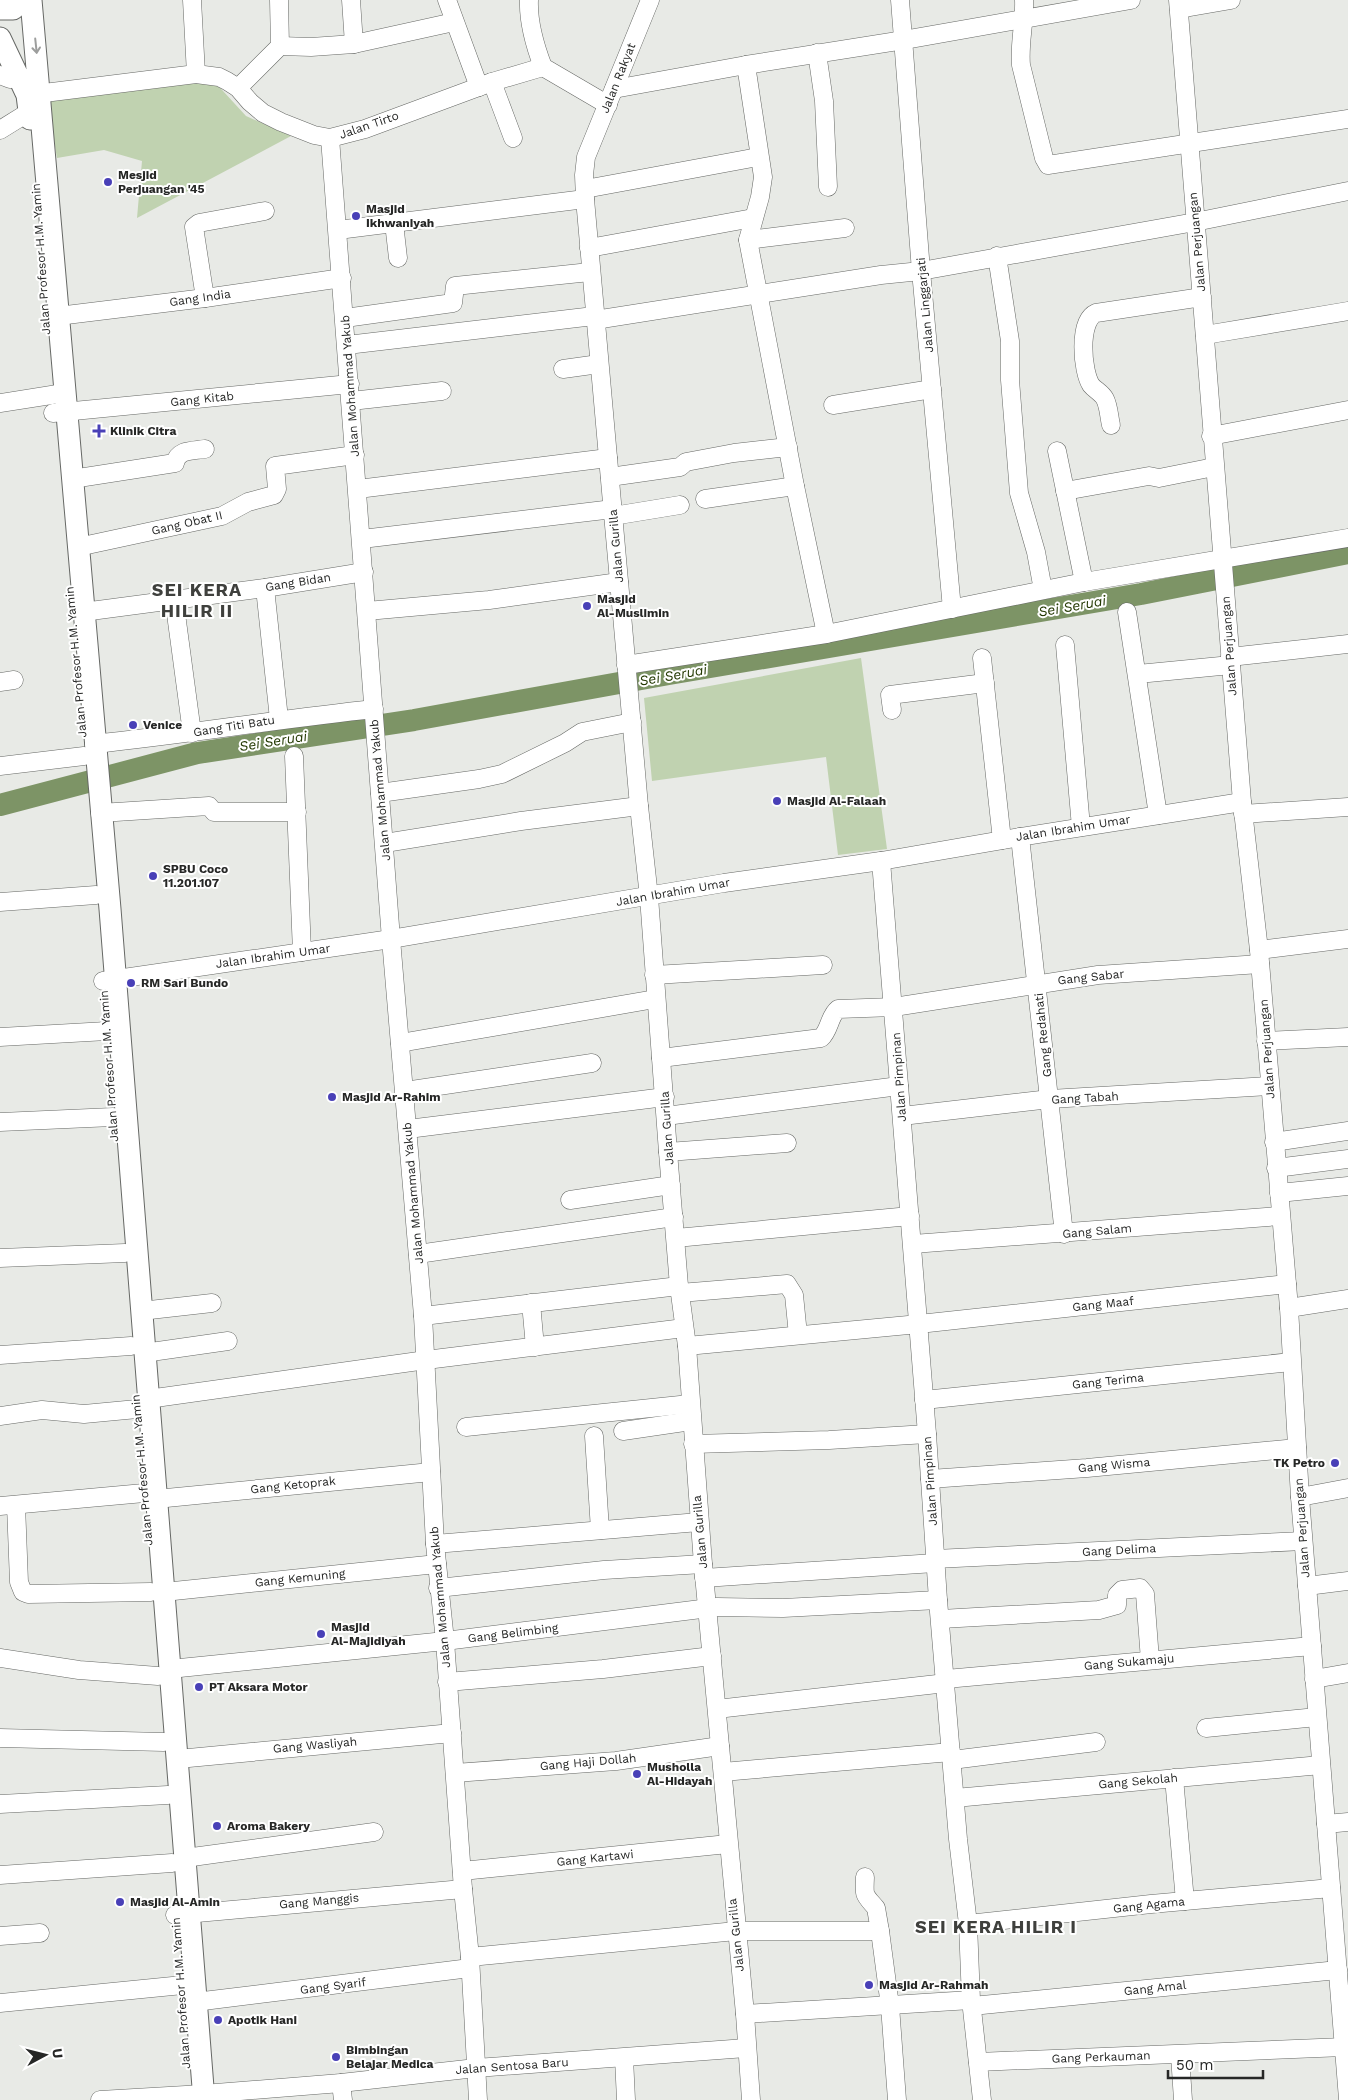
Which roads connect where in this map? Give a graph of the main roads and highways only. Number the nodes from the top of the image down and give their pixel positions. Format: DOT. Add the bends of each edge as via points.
graph roads {
  1 [pos="24,0"];
  2 [pos="31,0"];
  3 [pos="0,9"];
  4 [pos="0,38"];
  5 [pos="28,91"];
  6 [pos="59,403"];
  7 [pos="90,759"];
  8 [pos="96,803"];
  9 [pos="109,980"];
  10 [pos="122,1154"];
  11 [pos="138,1349"];
  12 [pos="164,1673"];
  13 [pos="178,1860"];
  14 [pos="196,2097"];
  1 -- 3 [label="main road" via="13,10"];
  2 -- 5 [label="main road, one-way"];
  4 -- 5 [label="main road, Jalan Profesor H.M. Yamin"];
  5 -- 6 [label="main road, Jalan Profesor H.M. Yamin"];
  5 -- 6 [label="main road, Jalan Profesor H.M. Yamin" via="58,316"];
  6 -- 7 [label="main road, Jalan Profesor H.M. Yamin"];
  6 -- 7 [label="main road, Jalan Profesor H.M. Yamin" via="72,479 78,547"];
  7 -- 8 [label="main road, Jalan Profesor H.M. Yamin"];
  8 -- 9 [label="main road, Jalan Profesor H.M. Yamin"];
  8 -- 9 [label="main road, Jalan Profesor H.M. Yamin" via="96,895"];
  9 -- 10 [label="main road, Jalan Profesor H.M. Yamin"];
  9 -- 10 [label="main road, Jalan Profesor H.M. Yamin" via="107,1031 113,1117"];
  10 -- 11 [label="main road, Jalan Profesor H.M. Yamin" via="124,1253"];
  10 -- 11 [label="main road, Jalan Profesor H.M. Yamin" via="141,1311"];
  11 -- 12 [label="main road, Jalan Profesor H.M. Yamin"];
  12 -- 13 [label="main road, Jalan Profesor H.M. Yamin" via="164,1742"];
  12 -- 13 [label="main road, Jalan Profesor H.M. Yamin" via="178,1759"];
  13 -- 14 [label="main road, Jalan Profesor H.M. Yamin"];
}
